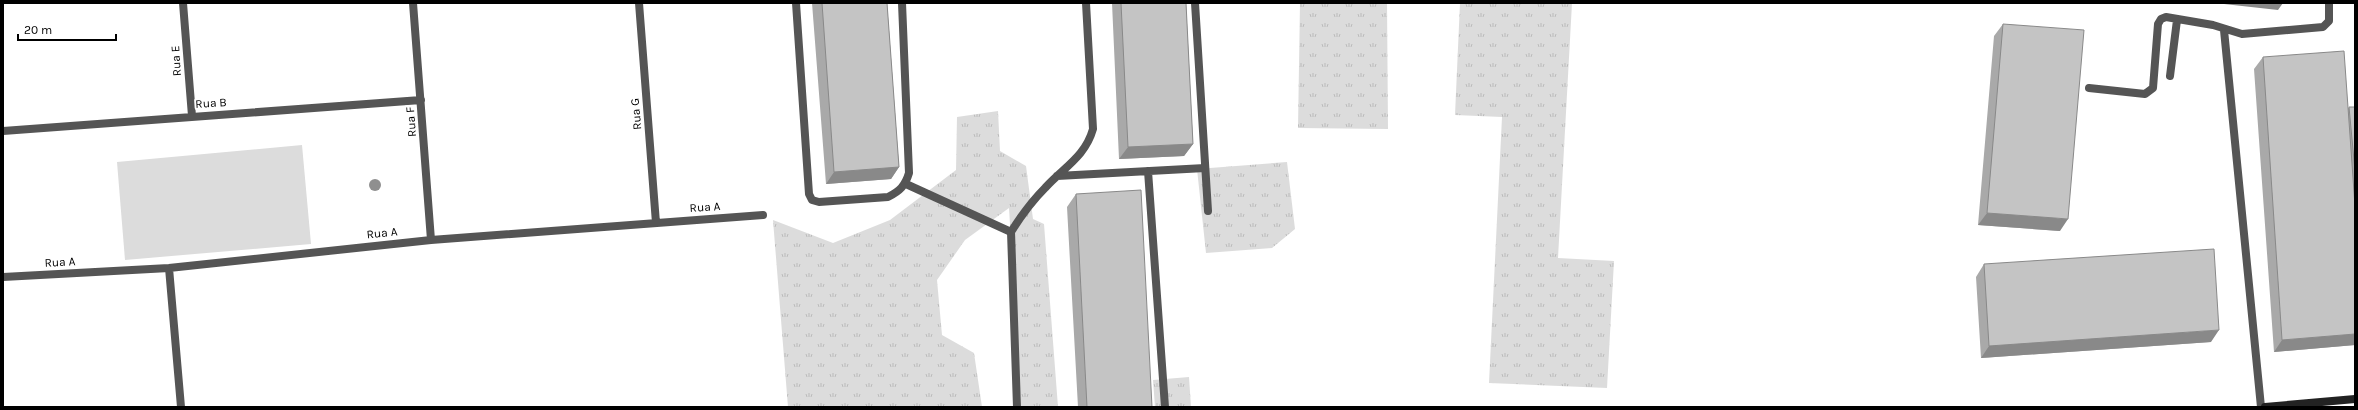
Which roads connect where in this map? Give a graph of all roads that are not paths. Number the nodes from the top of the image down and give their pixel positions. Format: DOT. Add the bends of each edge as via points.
graph roads {
  1 [pos="183,3"];
  2 [pos="413,3"];
  3 [pos="639,3"];
  4 [pos="796,3"];
  5 [pos="902,3"];
  6 [pos="1086,3"];
  7 [pos="1195,3"];
  8 [pos="2329,3"];
  9 [pos="2177,20"];
  10 [pos="2224,30"];
  11 [pos="2170,76"];
  12 [pos="2090,88"];
  13 [pos="422,100"];
  14 [pos="192,116"];
  15 [pos="3,131"];
  16 [pos="1205,168"];
  17 [pos="1148,171"];
  18 [pos="1057,176"];
  19 [pos="906,184"];
  20 [pos="1208,211"];
  21 [pos="763,215"];
  22 [pos="656,223"];
  23 [pos="1011,232"];
  24 [pos="431,240"];
  25 [pos="169,268"];
  26 [pos="3,278"];
  27 [pos="2355,399"];
  28 [pos="181,407"];
  29 [pos="1017,407"];
  30 [pos="1165,407"];
  31 [pos="2261,407"];
  32 [pos="2265,407"];
  1 -- 14 [label="street, Rua E"];
  2 -- 13 [label="street, Rua F"];
  3 -- 22 [label="street, Rua G"];
  4 -- 19 [label="street" via="809,194 812,200 819,202 888,197"];
  5 -- 19 [label="street" via="909,173"];
  6 -- 18 [label="street" via="1093,129 1089,144"];
  7 -- 16 [label="street"];
  8 -- 10 [label="street" via="2329,21 2323,27 2242,34"];
  9 -- 10 [label="street" via="2213,25"];
  9 -- 11 [label="street"];
  9 -- 12 [label="street" via="2166,17 2158,24 2153,88 2150,93"];
  10 -- 31 [label="street"];
  13 -- 14 [label="street, Rua B"];
  13 -- 24 [label="street, Rua F"];
  14 -- 15 [label="street, Rua B"];
  16 -- 17 [label="street"];
  16 -- 20 [label="street"];
  17 -- 18 [label="street"];
  17 -- 30 [label="street"];
  18 -- 23 [label="street" via="1025,209"];
  19 -- 23 [label="street"];
  21 -- 22 [label="street, Rua A"];
  22 -- 24 [label="street, Rua A"];
  23 -- 29 [label="street"];
  24 -- 25 [label="street, Rua A"];
  25 -- 26 [label="street, Rua A"];
  25 -- 28 [label="street"];
  27 -- 32 [label="main road"];
}
